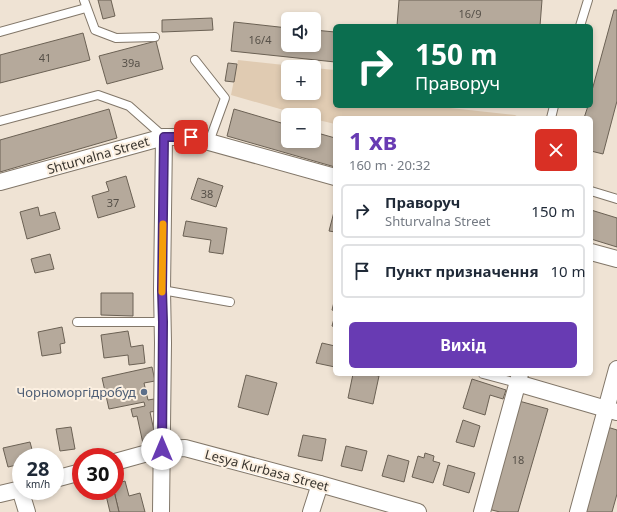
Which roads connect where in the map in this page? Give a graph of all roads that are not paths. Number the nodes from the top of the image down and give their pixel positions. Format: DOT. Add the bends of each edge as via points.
graph roads {
  1 [pos="588,0"];
  2 [pos="85,4"];
  3 [pos="581,24"];
  4 [pos="0,32"];
  5 [pos="155,37"];
  6 [pos="195,60"];
  7 [pos="0,121"];
  8 [pos="164,137"];
  9 [pos="209,142"];
  10 [pos="333,176"];
  11 [pos="0,182"];
  12 [pos="593,192"];
  13 [pos="617,199"];
  14 [pos="593,253"];
  15 [pos="617,259"];
  16 [pos="162,290"];
  17 [pos="230,302"];
  18 [pos="77,322"];
  19 [pos="163,322"];
  20 [pos="617,369"];
  21 [pos="501,376"];
  22 [pos="519,378"];
  23 [pos="611,410"];
  24 [pos="162,449"];
  25 [pos="124,460"];
  26 [pos="320,484"];
  27 [pos="12,491"];
  28 [pos="0,494"];
  29 [pos="24,500"];
  30 [pos="27,512"];
  31 [pos="160,512"];
  32 [pos="311,512"];
  33 [pos="418,512"];
  34 [pos="482,512"];
  35 [pos="578,512"];
  1 -- 3 [label="lane"];
  2 -- 4 [label="lane"];
  2 -- 5 [label="lane" via="95,30 116,38"];
  6 -- 9 [label="lane" via="225,98"];
  7 -- 8 [label="lane" via="98,95 129,106"];
  8 -- 9 [label="street, Shturvalna Street" via="191,137"];
  8 -- 11 [label="street, Shturvalna Street"];
  8 -- 16 [label="street"];
  9 -- 10 [label="street, Shturvalna Street"];
  12 -- 13 [label="lane"];
  14 -- 15 [label="street"];
  16 -- 17 [label="lane"];
  16 -- 19 [label="street"];
  18 -- 19 [label="lane"];
  19 -- 24 [label="street"];
  20 -- 23 [label="street"];
  21 -- 22 [label="lane"];
  22 -- 23 [label="street"];
  22 -- 34 [label="street"];
  23 -- 35 [label="street"];
  24 -- 25 [label="street, Lesya Kurbasa Street"];
  24 -- 26 [label="street, Lesya Kurbasa Street" via="185,448"];
  24 -- 31 [label="street"];
  26 -- 32 [label="street"];
  26 -- 33 [label="street, Lesya Kurbasa Street"];
  27 -- 28 [label="street"];
  29 -- 30 [label="street"];
}
